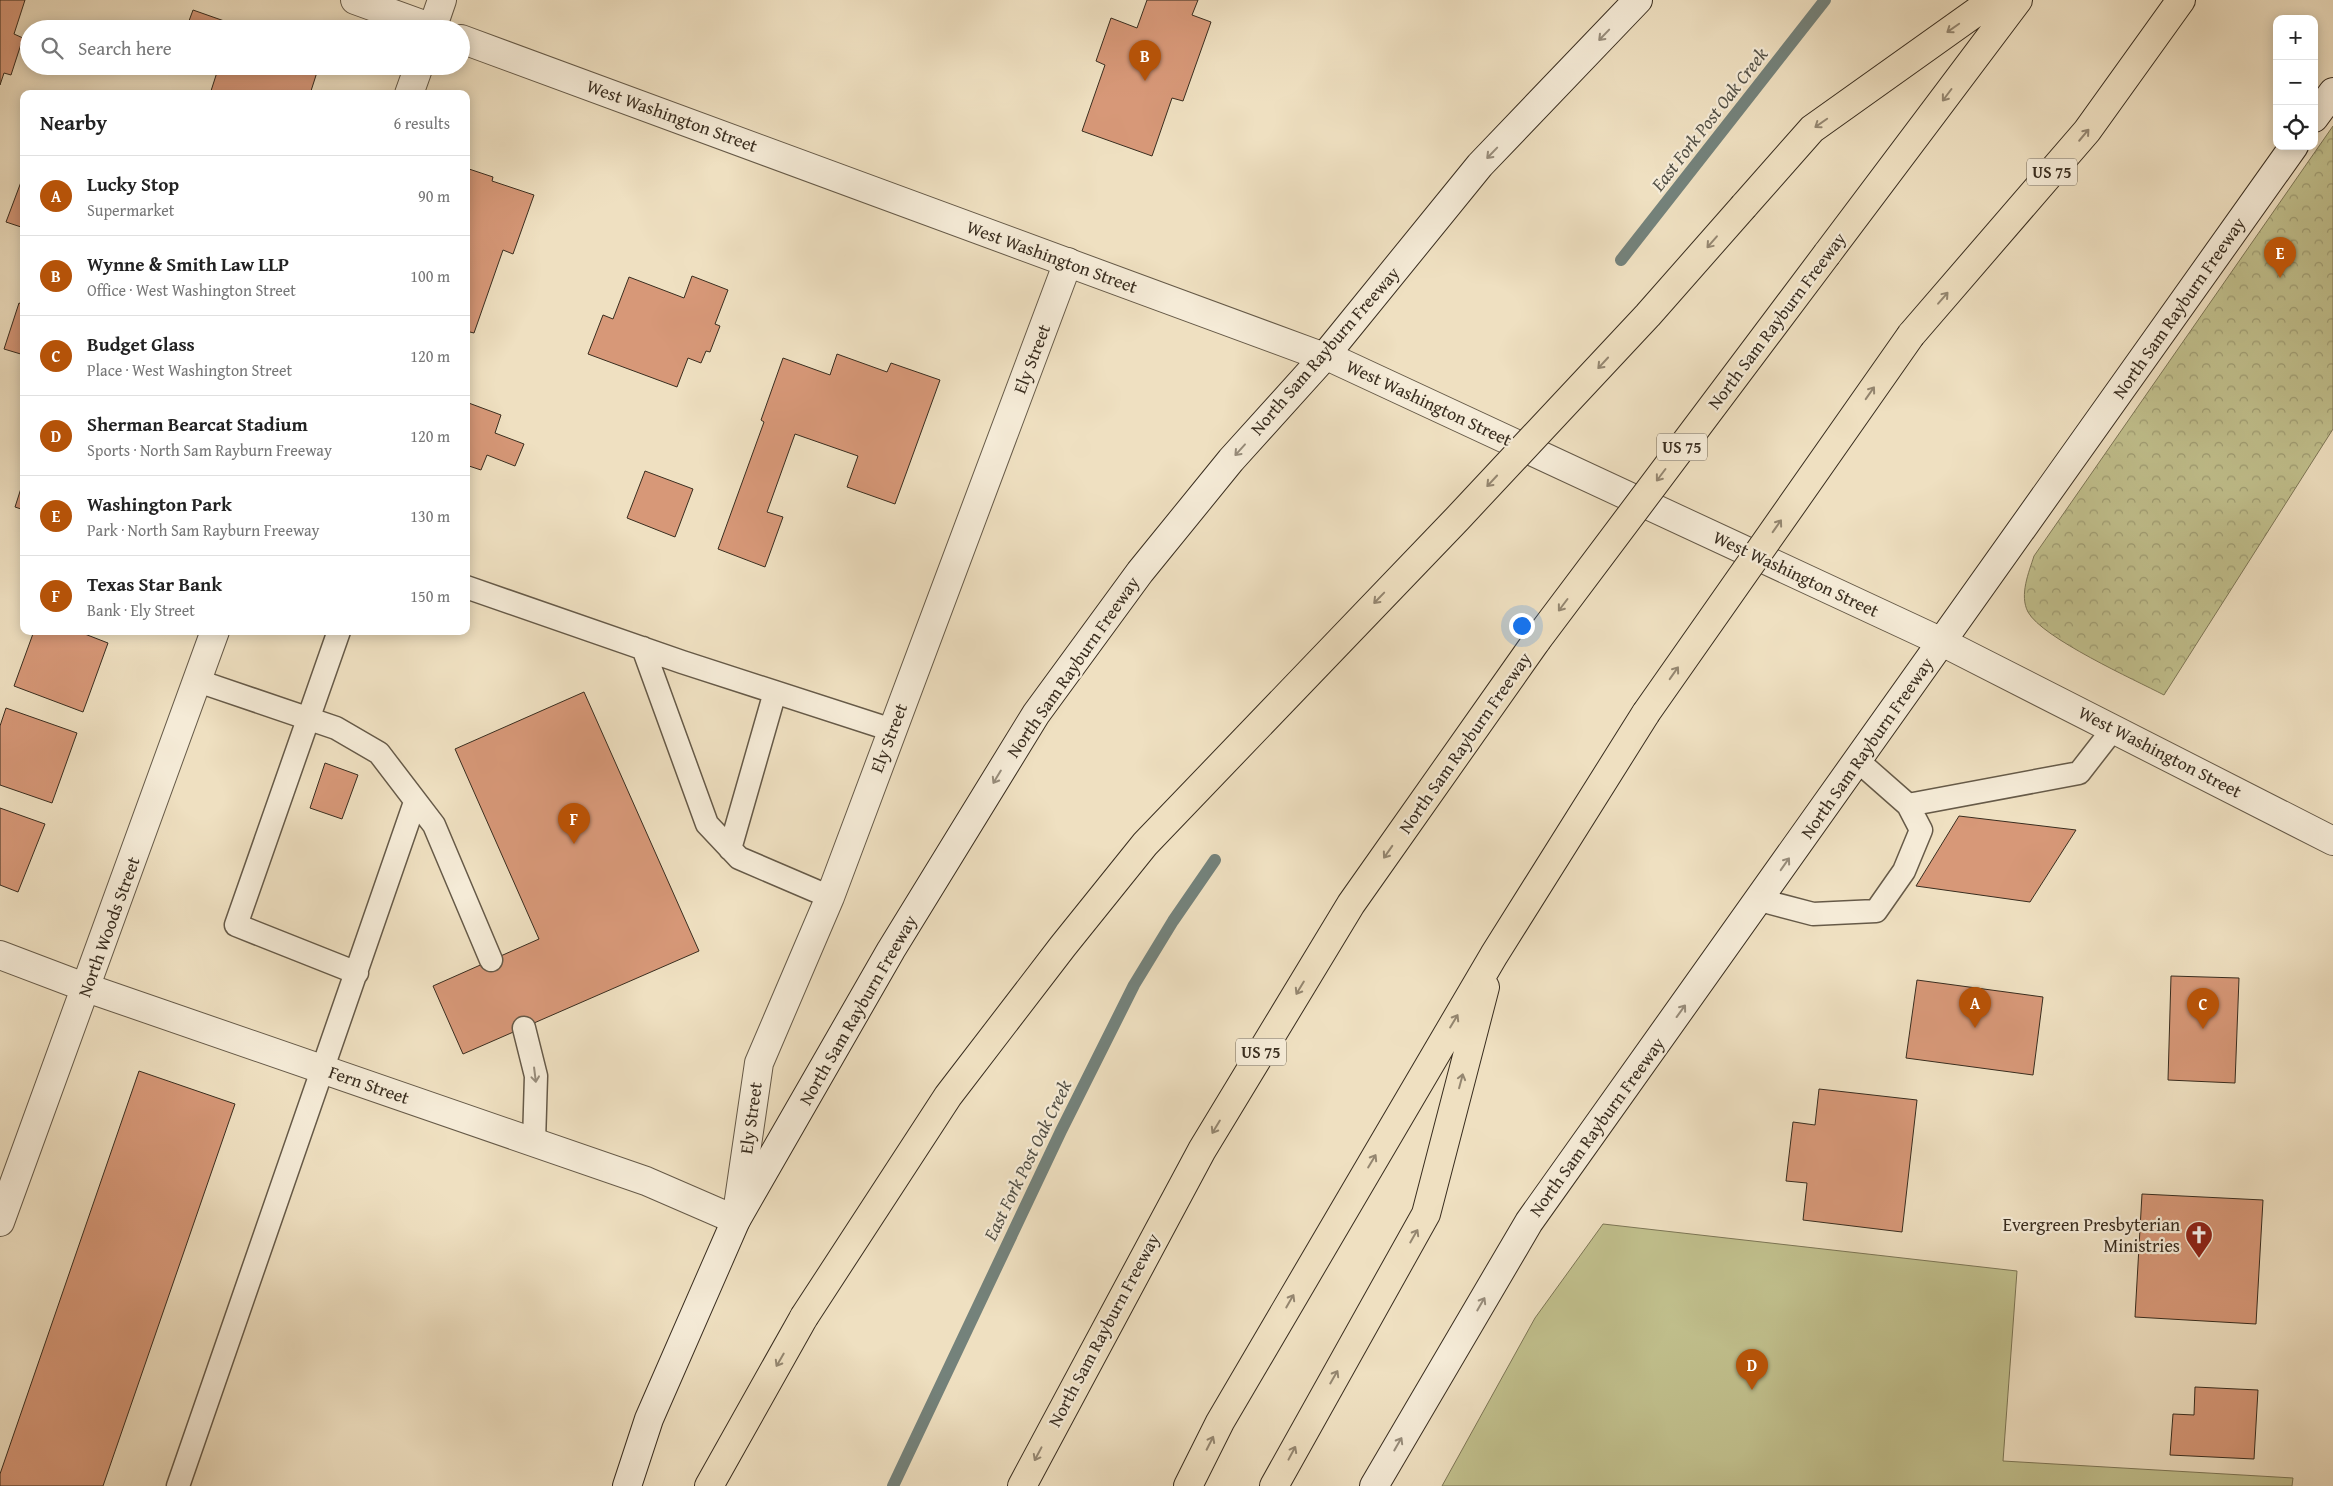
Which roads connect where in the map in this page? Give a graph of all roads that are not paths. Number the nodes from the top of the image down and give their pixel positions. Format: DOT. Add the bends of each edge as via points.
graph roads {
  1 [pos="354,0"];
  2 [pos="442,0"];
  3 [pos="1638,0"];
  4 [pos="1993,0"];
  5 [pos="2018,0"];
  6 [pos="2181,0"];
  7 [pos="410,20"];
  8 [pos="436,20"];
  9 [pos="470,41"];
  10 [pos="416,75"];
  11 [pos="410,90"];
  12 [pos="2333,92"];
  13 [pos="2318,113"];
  14 [pos="2291,150"];
  15 [pos="1068,262"];
  16 [pos="1324,357"];
  17 [pos="470,588"];
  18 [pos="215,635"];
  19 [pos="338,635"];
  20 [pos="1942,642"];
  21 [pos="643,648"];
  22 [pos="198,681"];
  23 [pos="775,692"];
  24 [pos="308,719"];
  25 [pos="2114,728"];
  26 [pos="892,730"];
  27 [pos="1858,761"];
  28 [pos="415,802"];
  29 [pos="1908,805"];
  30 [pos="2333,841"];
  31 [pos="730,849"];
  32 [pos="830,897"];
  33 [pos="1760,900"];
  34 [pos="0,955"];
  35 [pos="1494,955"];
  36 [pos="491,960"];
  37 [pos="357,973"];
  38 [pos="87,988"];
  39 [pos="524,1028"];
  40 [pos="324,1070"];
  41 [pos="534,1142"];
  42 [pos="736,1220"];
  43 [pos="0,1222"];
  44 [pos="178,1486"];
  45 [pos="627,1486"];
  46 [pos="709,1486"];
  47 [pos="1022,1486"];
  48 [pos="1188,1486"];
  49 [pos="1274,1486"];
  50 [pos="1374,1486"];
  1 -- 7 [label="street"];
  2 -- 8 [label="street"];
  3 -- 16 [label="street, North Sam Rayburn Freeway, one-way" via="1480,165"];
  4 -- 46 [label="highway, one-way, bridge" via="1812,129 1648,315 1145,844 948,1096 804,1317"];
  5 -- 47 [label="highway, North Sam Rayburn Freeway / US 75, one-way, bridge" via="1537,640 1351,904 1202,1150"];
  35 -- 6 [label="highway, US 75, one-way, bridge" via="1646,713 1911,335 2087,131"];
  9 -- 15 [label="street, West Washington Street"];
  10 -- 11 [label="street"];
  12 -- 13 [label="street"];
  14 -- 20 [label="street, North Sam Rayburn Freeway"];
  15 -- 16 [label="street, West Washington Street"];
  15 -- 26 [label="street, Ely Street"];
  16 -- 20 [label="street, West Washington Street"];
  16 -- 42 [label="street, North Sam Rayburn Freeway, one-way" via="1231,460 1140,572 1036,714 892,950"];
  17 -- 21 [label="lane"];
  18 -- 22 [label="street, North Woods Street"];
  19 -- 24 [label="lane"];
  20 -- 25 [label="street, West Washington Street"];
  20 -- 27 [label="street, North Sam Rayburn Freeway"];
  21 -- 23 [label="lane"];
  21 -- 31 [label="lane" via="707,824"];
  22 -- 24 [label="lane"];
  22 -- 38 [label="street, North Woods Street"];
  23 -- 26 [label="lane"];
  23 -- 31 [label="lane"];
  24 -- 28 [label="lane" via="336,728 379,753"];
  24 -- 37 [label="lane" via="236,925"];
  25 -- 29 [label="lane" via="2079,773"];
  25 -- 30 [label="street, West Washington Street"];
  26 -- 32 [label="street, Ely Street"];
  27 -- 29 [label="lane"];
  33 -- 27 [label="street, North Sam Rayburn Freeway, one-way"];
  28 -- 36 [label="lane" via="434,825"];
  28 -- 37 [label="lane"];
  29 -- 33 [label="lane" via="1921,830 1904,871 1876,911 1813,914"];
  31 -- 32 [label="lane" via="739,858"];
  32 -- 42 [label="street, Ely Street" via="759,1063"];
  50 -- 33 [label="street, North Sam Rayburn Freeway, one-way" via="1529,1222"];
  34 -- 38 [label="street, Fern Street"];
  48 -- 35 [label="highway, US 75, one-way" via="1225,1414"];
  49 -- 35 [label="highway, one-way" via="1426,1214"];
  37 -- 40 [label="lane"];
  38 -- 40 [label="street, Fern Street"];
  38 -- 43 [label="street, North Woods Street"];
  39 -- 41 [label="lane, one-way" via="536,1076"];
  40 -- 41 [label="street, Fern Street"];
  40 -- 44 [label="lane"];
  41 -- 42 [label="street, Fern Street" via="646,1181"];
  42 -- 45 [label="street, North Sam Rayburn Freeway" via="648,1419"];
}
